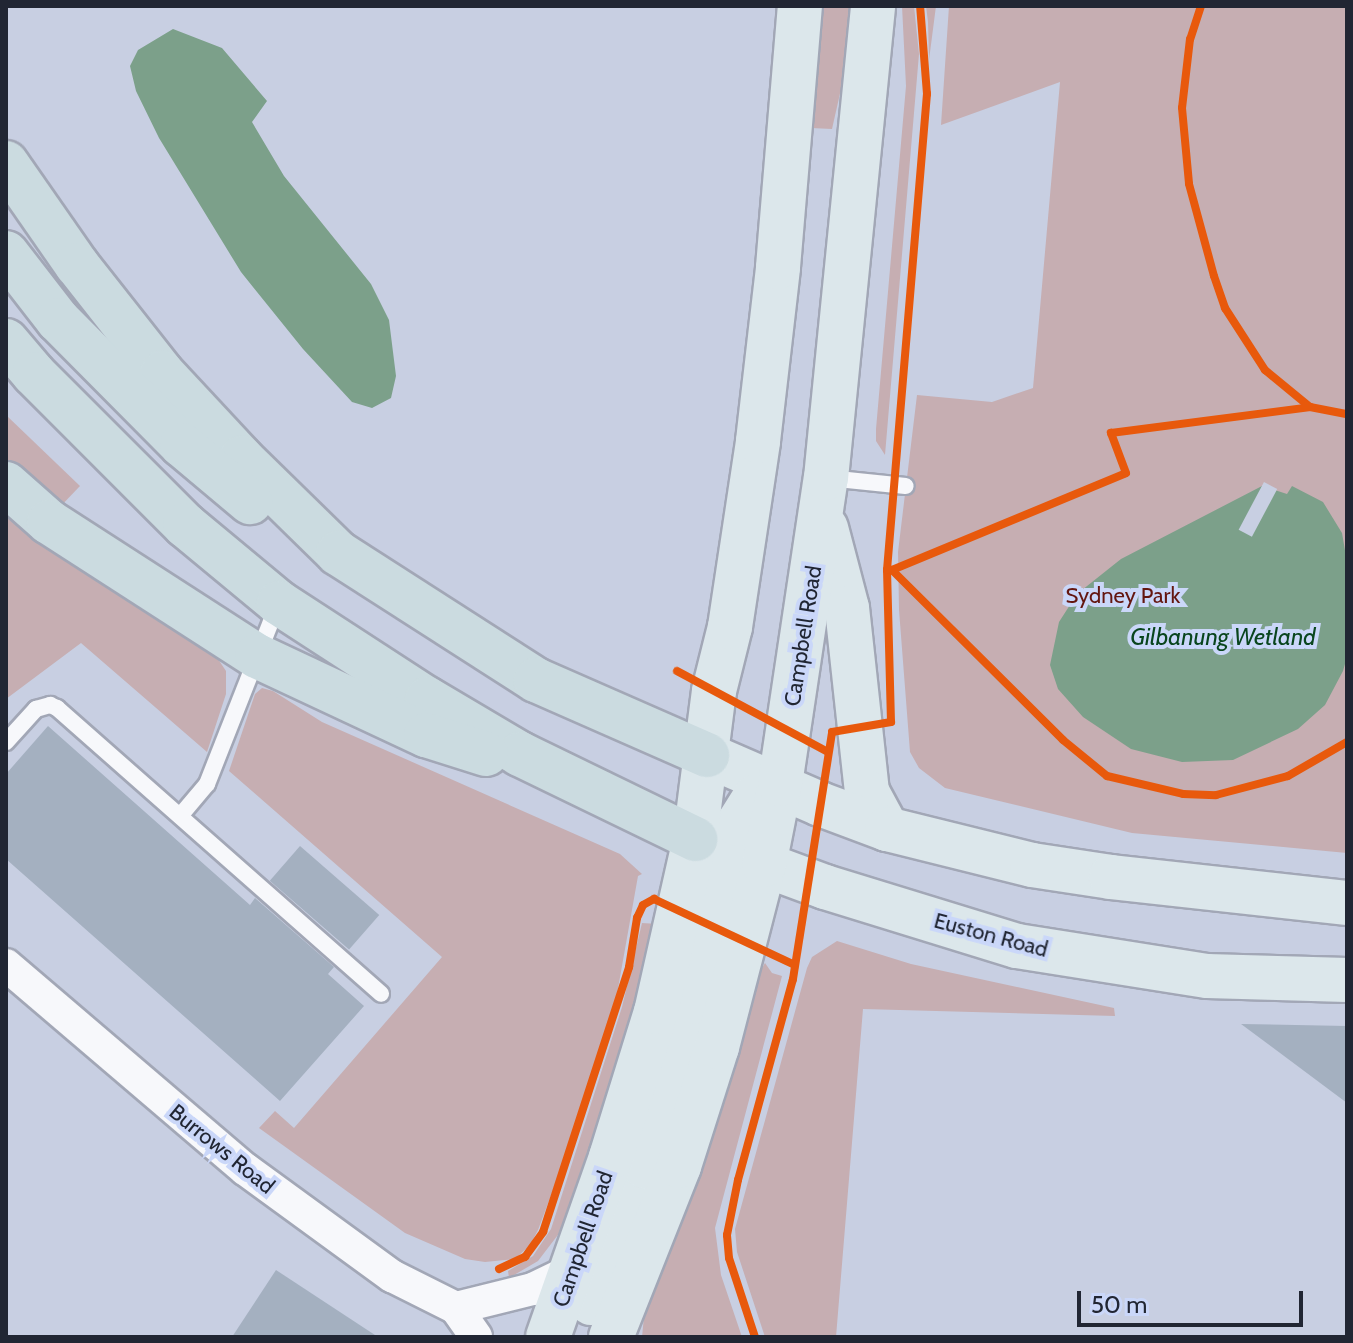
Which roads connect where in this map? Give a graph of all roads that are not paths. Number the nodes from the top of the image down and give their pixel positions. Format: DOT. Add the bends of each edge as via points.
graph roads {
  1 [pos="800,6"];
  2 [pos="873,6"];
  3 [pos="6,163"];
  4 [pos="6,253"];
  5 [pos="6,341"];
  6 [pos="6,484"];
  7 [pos="906,486"];
  8 [pos="824,494"];
  9 [pos="279,603"];
  10 [pos="257,656"];
  11 [pos="6,742"];
  12 [pos="707,755"];
  13 [pos="576,782"];
  14 [pos="780,784"];
  15 [pos="180,816"];
  16 [pos="887,829"];
  17 [pos="730,852"];
  18 [pos="1347,903"];
  19 [pos="6,965"];
  20 [pos="1347,980"];
  21 [pos="381,994"];
  22 [pos="574,1269"];
  23 [pos="456,1308"];
  24 [pos="476,1337"];
  25 [pos="548,1337"];
  26 [pos="576,1337"];
  27 [pos="611,1337"];
  1 -- 12 [label="main road, Campbell Road" via="758,441"];
  2 -- 8 [label="main road, Campbell Road"];
  3 -- 12 [label="highway" via="162,373 338,553 536,680"];
  4 -- 12 [label="highway" via="58,320 182,445 340,577 532,700 625,740"];
  5 -- 9 [label="highway" via="185,525"];
  6 -- 10 [label="highway" via="49,522"];
  7 -- 8 [label="lane"];
  8 -- 14 [label="main road, Campbell Road"];
  8 -- 16 [label="main road" via="847,608 867,792"];
  9 -- 10 [label="lane"];
  9 -- 13 [label="highway" via="427,699"];
  10 -- 13 [label="highway" via="426,735"];
  10 -- 15 [label="lane" via="207,784"];
  11 -- 15 [label="lane" via="36,709 50,705"];
  12 -- 14 [label="main road"];
  12 -- 17 [label="main road, Campbell Road"];
  13 -- 17 [label="highway"];
  14 -- 16 [label="main road"];
  14 -- 17 [label="main road, Campbell Road"];
  15 -- 21 [label="lane"];
  16 -- 18 [label="main road" via="1032,865"];
  17 -- 20 [label="main road, Euston Road" via="1017,946 1207,976"];
  17 -- 22 [label="main road, Campbell Road" via="656,1012"];
  17 -- 26 [label="main road" via="645,1167"];
  17 -- 27 [label="main road, Campbell Road" via="717,1047 679,1166"];
  19 -- 23 [label="street, Burrows Road" via="245,1169 392,1276"];
  22 -- 23 [label="street" via="533,1289"];
  22 -- 25 [label="main road, Campbell Road"];
  23 -- 24 [label="street, Burrows Road"];
}
